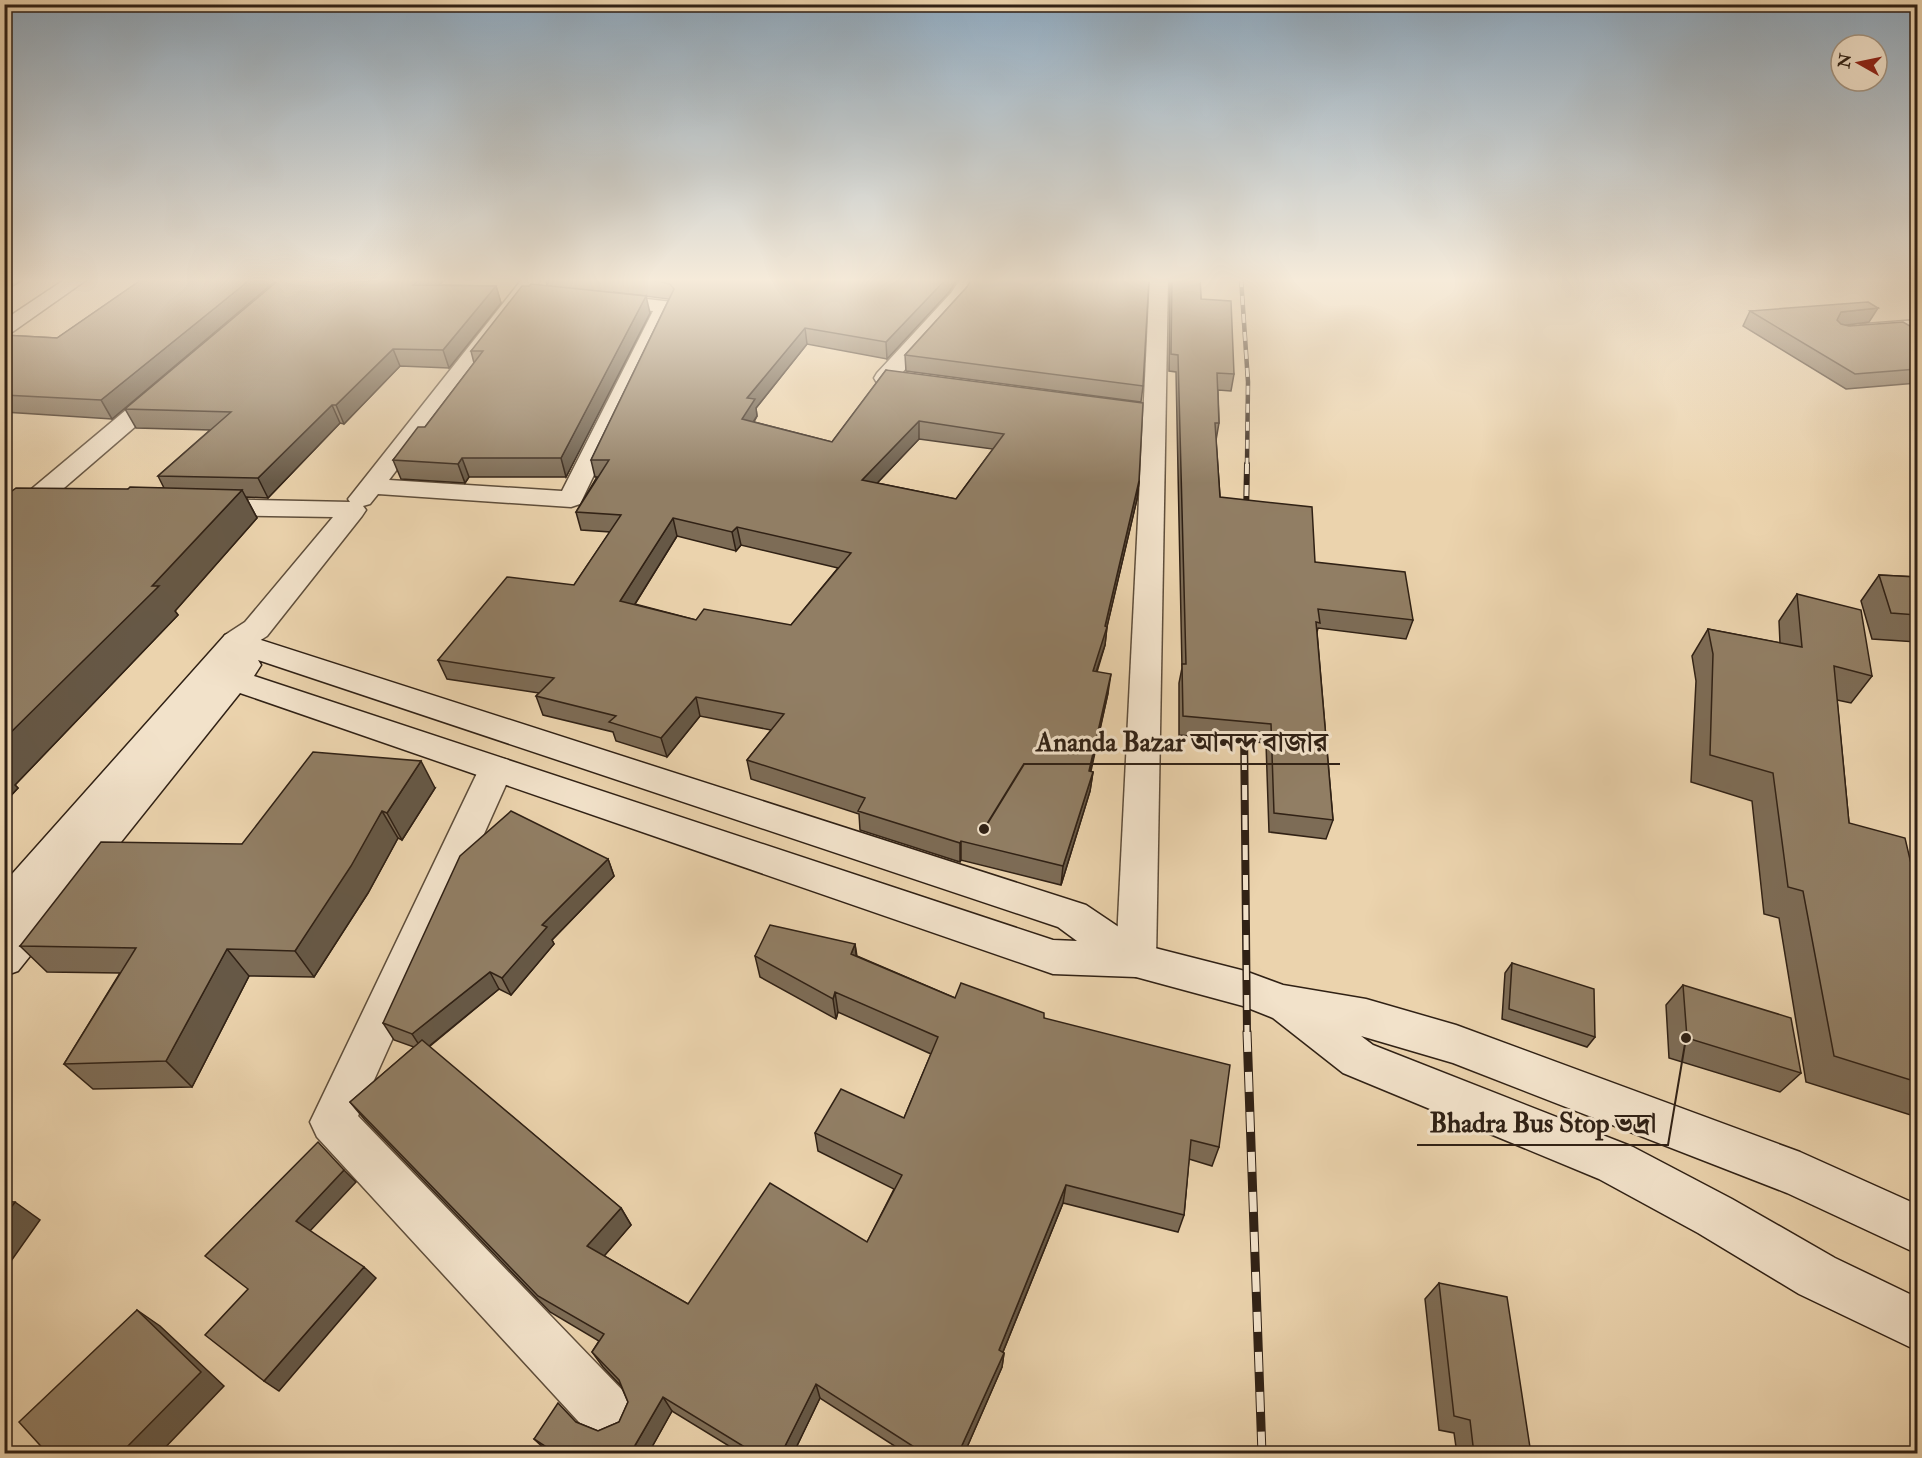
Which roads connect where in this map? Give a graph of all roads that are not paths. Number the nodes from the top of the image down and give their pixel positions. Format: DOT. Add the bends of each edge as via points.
graph roads {
  1 [pos="486,346"];
  2 [pos="645,346"];
  3 [pos="914,346"];
  4 [pos="1150,346"];
  5 [pos="178,379"];
  6 [pos="944,386"];
  7 [pos="371,486"];
  8 [pos="4,501"];
  9 [pos="33,502"];
  10 [pos="69,503"];
  11 [pos="187,506"];
  12 [pos="353,510"];
  13 [pos="4,526"];
  14 [pos="250,640"];
  15 [pos="221,676"];
  16 [pos="496,769"];
  17 [pos="4,910"];
  18 [pos="4,959"];
  19 [pos="1136,960"];
  20 [pos="1283,1003"];
  21 [pos="1917,1230"];
  22 [pos="1917,1325"];
  23 [pos="609,1415"];
  1 -- 7 [label="street"];
  2 -- 7 [label="street" via="571,499"];
  3 -- 6 [label="street" via="885,378"];
  4 -- 19 [label="street" via="1142,412"];
  5 -- 9 [label="street"];
  7 -- 12 [label="street"];
  8 -- 9 [label="street"];
  9 -- 10 [label="street"];
  9 -- 13 [label="street"];
  11 -- 12 [label="street"];
  12 -- 14 [label="street"];
  14 -- 15 [label="street"];
  14 -- 19 [label="street" via="1072,916"];
  15 -- 16 [label="street"];
  15 -- 17 [label="street"];
  15 -- 18 [label="street"];
  16 -- 19 [label="street" via="1053,957"];
  16 -- 23 [label="street" via="333,1122"];
  19 -- 20 [label="street"];
  20 -- 21 [label="street" via="1366,1018 1456,1044 1800,1175"];
  20 -- 22 [label="street" via="1358,1059 1616,1163 1817,1276"];
}
